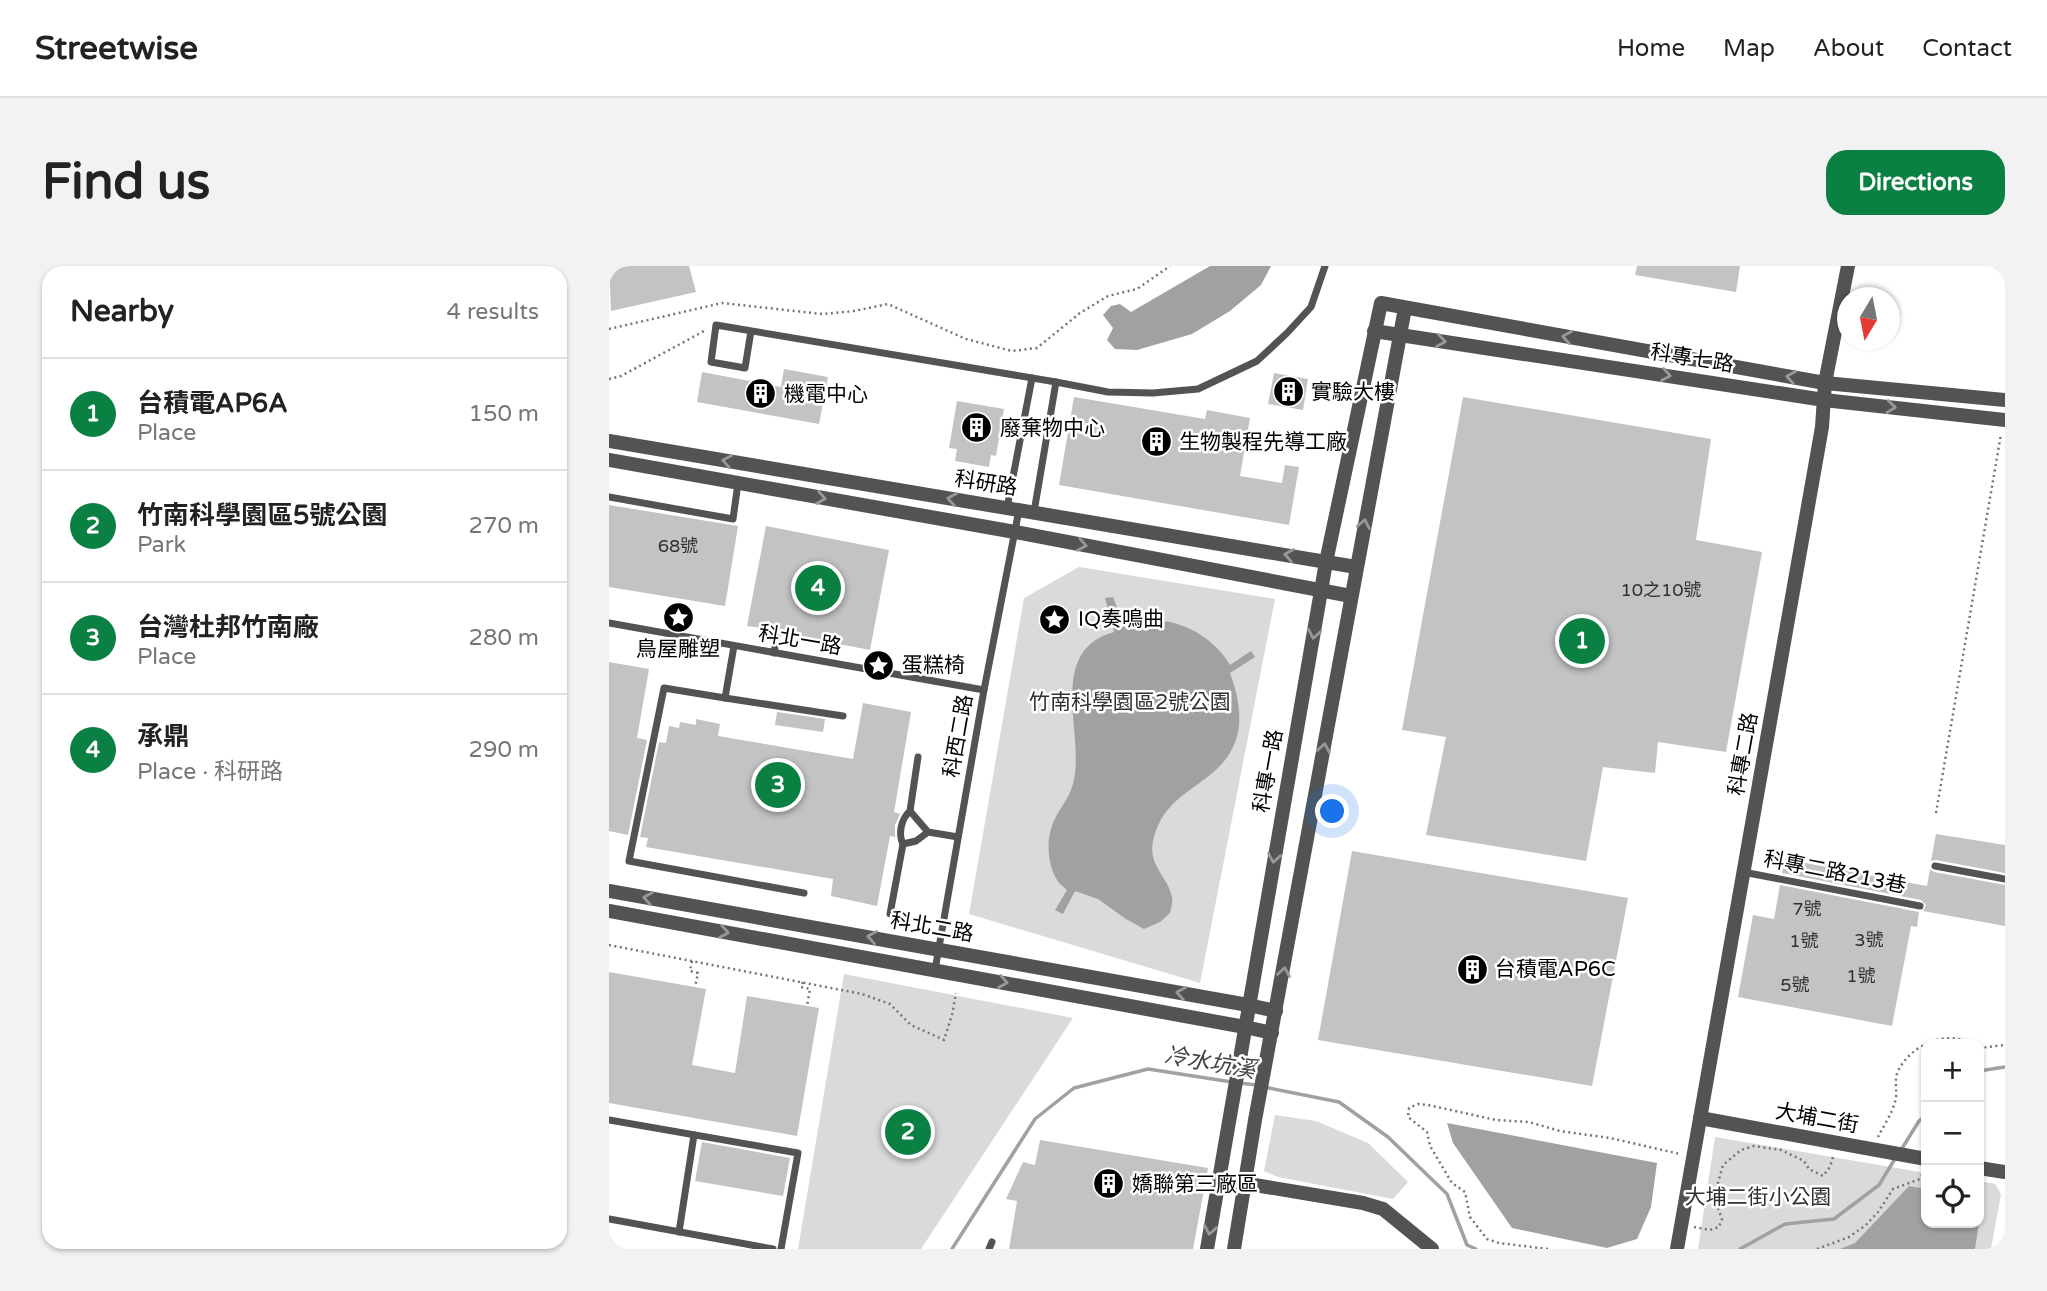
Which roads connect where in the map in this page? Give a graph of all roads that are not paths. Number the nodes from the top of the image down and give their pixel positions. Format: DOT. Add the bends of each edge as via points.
graph roads {
  1 [pos="1325,266"];
  2 [pos="1848,266"];
  3 [pos="1381,303"];
  4 [pos="1405,308"];
  5 [pos="751,331"];
  6 [pos="1374,331"];
  7 [pos="1400,335"];
  8 [pos="1032,378"];
  9 [pos="1056,382"];
  10 [pos="1825,383"];
  11 [pos="1824,400"];
  12 [pos="2005,400"];
  13 [pos="2004,420"];
  14 [pos="609,441"];
  15 [pos="609,460"];
  16 [pos="738,483"];
  17 [pos="609,497"];
  18 [pos="1020,510"];
  19 [pos="1015,532"];
  20 [pos="1326,562"];
  21 [pos="1356,567"];
  22 [pos="1321,591"];
  23 [pos="1352,596"];
  24 [pos="609,623"];
  25 [pos="777,636"];
  26 [pos="734,646"];
  27 [pos="774,653"];
  28 [pos="984,690"];
  29 [pos="725,698"];
  30 [pos="843,716"];
  31 [pos="918,757"];
  32 [pos="910,811"];
  33 [pos="927,832"];
  34 [pos="958,837"];
  35 [pos="902,844"];
  36 [pos="1935,866"];
  37 [pos="1743,872"];
  38 [pos="2005,879"];
  39 [pos="609,891"];
  40 [pos="804,893"];
  41 [pos="1920,906"];
  42 [pos="609,911"];
  43 [pos="890,914"];
  44 [pos="939,949"];
  45 [pos="935,970"];
  46 [pos="1248,1004"];
  47 [pos="1276,1011"];
  48 [pos="1245,1027"];
  49 [pos="1272,1033"];
  50 [pos="1700,1118"];
  51 [pos="609,1120"];
  52 [pos="694,1135"];
  53 [pos="1921,1158"];
  54 [pos="1984,1168"];
  55 [pos="2005,1172"];
  56 [pos="1219,1179"];
  57 [pos="1245,1184"];
  58 [pos="609,1219"];
  59 [pos="679,1231"];
  60 [pos="773,1249"];
  61 [pos="781,1249"];
  62 [pos="1207,1249"];
  63 [pos="1234,1249"];
  64 [pos="1432,1249"];
  65 [pos="1677,1249"];
  1 -- 9 [label="lane" via="1311,307 1287,333 1257,361 1198,389 1108,392"];
  2 -- 10 [label="street, 科專二路"];
  3 -- 4 [label="street, 科專七路"];
  3 -- 6 [label="street, 科專一路"];
  4 -- 7 [label="street"];
  10 -- 4 [label="street, 科專七路, one-way"];
  5 -- 5 [label="lane" via="716,325 711,362 745,368"];
  5 -- 8 [label="lane"];
  6 -- 7 [label="street, 科專七路"];
  6 -- 20 [label="street, 科專一路"];
  7 -- 11 [label="street, 科專七路, one-way"];
  21 -- 7 [label="street, one-way"];
  8 -- 9 [label="lane"];
  8 -- 18 [label="lane"];
  9 -- 18 [label="lane"];
  10 -- 11 [label="street, 科專二路"];
  10 -- 12 [label="street, 科專七路"];
  11 -- 13 [label="street, 科專七路, one-way"];
  11 -- 37 [label="street, 科專二路"];
  18 -- 14 [label="street, 科研路, one-way"];
  15 -- 16 [label="street, 科研路"];
  16 -- 17 [label="lane" via="733,519"];
  16 -- 19 [label="street, 科研路, one-way"];
  18 -- 19 [label="lane, 科西二路"];
  20 -- 18 [label="street, 科研路, one-way"];
  19 -- 22 [label="street, 科研路, one-way"];
  19 -- 28 [label="lane, 科西二路"];
  20 -- 21 [label="street, 科研路"];
  20 -- 22 [label="street, 科專一路"];
  21 -- 23 [label="street"];
  22 -- 23 [label="street, 科研路"];
  22 -- 46 [label="street, 科專一路, one-way"];
  47 -- 23 [label="street, one-way"];
  24 -- 26 [label="lane, 科北一路"];
  25 -- 27 [label="lane"];
  26 -- 27 [label="lane, 科北一路"];
  26 -- 29 [label="lane"];
  27 -- 28 [label="lane, 科北一路"];
  28 -- 34 [label="lane, 科西二路"];
  29 -- 30 [label="lane"];
  29 -- 40 [label="lane" via="664,688 629,861"];
  31 -- 32 [label="lane"];
  32 -- 33 [label="lane"];
  32 -- 35 [label="lane" via="904,816"];
  33 -- 34 [label="lane"];
  33 -- 35 [label="lane"];
  34 -- 44 [label="lane, 科西二路"];
  35 -- 43 [label="lane"];
  36 -- 38 [label="lane"];
  37 -- 41 [label="lane, 科專二路213巷"];
  37 -- 50 [label="street, 科專二路"];
  44 -- 39 [label="street, 科北二路, one-way"];
  42 -- 45 [label="street, 科北二路, one-way"];
  44 -- 45 [label="lane, 科西二路"];
  46 -- 44 [label="street, 科北二路, one-way"];
  45 -- 48 [label="street, 科北二路, one-way"];
  46 -- 47 [label="street, 科北二路"];
  46 -- 48 [label="street, 科專一路"];
  47 -- 49 [label="street"];
  48 -- 49 [label="street, 科北二路"];
  48 -- 56 [label="street, 科專一路"];
  49 -- 57 [label="street"];
  50 -- 53 [label="street, 大埔二街"];
  50 -- 65 [label="street, 科專二路"];
  51 -- 52 [label="lane"];
  52 -- 59 [label="lane"];
  52 -- 61 [label="lane" via="797,1153"];
  54 -- 55 [label="street"];
  56 -- 57 [label="street"];
  56 -- 62 [label="street, 科專一路, one-way"];
  57 -- 63 [label="street"];
  57 -- 64 [label="street" via="1383,1209"];
  58 -- 59 [label="lane"];
  59 -- 60 [label="lane"];
}
